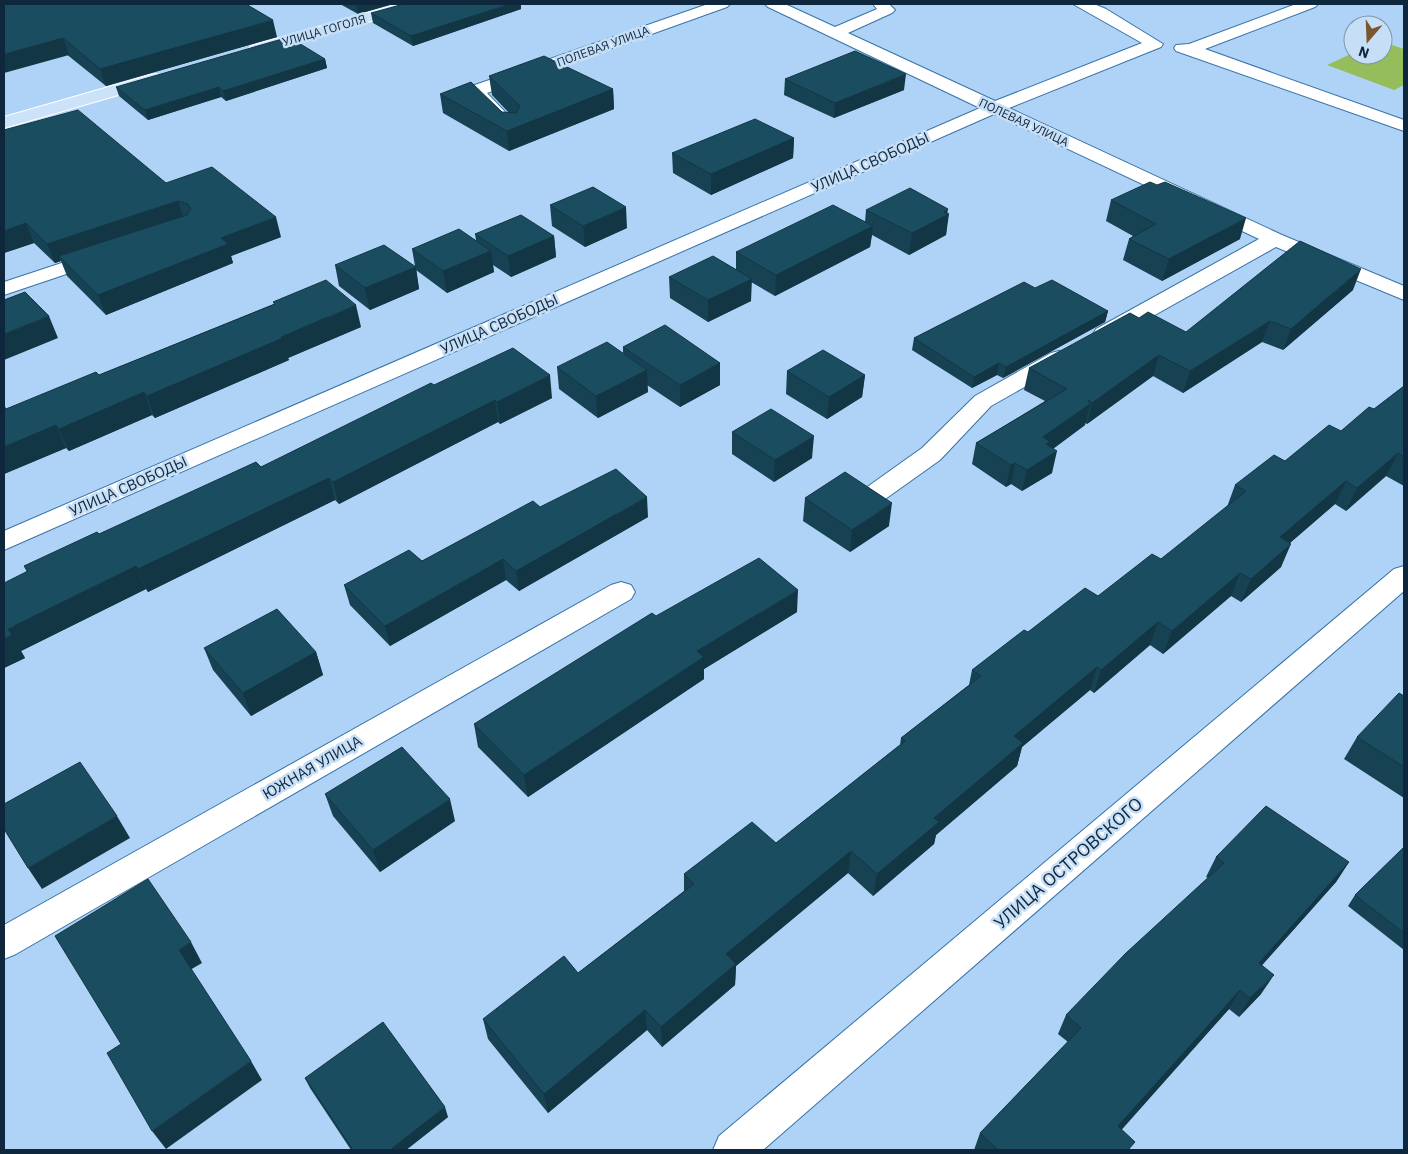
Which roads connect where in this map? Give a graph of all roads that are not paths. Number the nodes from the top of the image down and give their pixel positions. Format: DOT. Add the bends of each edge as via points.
graph roads {
  1 [pos="415,4"];
  2 [pos="722,4"];
  3 [pos="773,4"];
  4 [pos="881,4"];
  5 [pos="1081,4"];
  6 [pos="1310,4"];
  7 [pos="835,33"];
  8 [pos="1156,44"];
  9 [pos="1190,49"];
  10 [pos="243,54"];
  11 [pos="166,76"];
  12 [pos="994,108"];
  13 [pos="4,123"];
  14 [pos="1404,126"];
  15 [pos="512,128"];
  16 [pos="1275,239"];
  17 [pos="122,250"];
  18 [pos="4,289"];
  19 [pos="1404,294"];
  20 [pos="872,496"];
  21 [pos="4,541"];
  22 [pos="1404,576"];
  23 [pos="621,592"];
  24 [pos="4,943"];
  25 [pos="732,1150"];
  1 -- 10 [label="main road, УЛИЦА ГОГОЛЯ"];
  2 -- 15 [label="street, ПОЛЕВАЯ УЛИЦА" via="475,91"];
  3 -- 7 [label="street, ПОЛЕВАЯ УЛИЦА"];
  4 -- 7 [label="street" via="887,10"];
  5 -- 8 [label="street"];
  6 -- 9 [label="street"];
  7 -- 12 [label="street, ПОЛЕВАЯ УЛИЦА"];
  8 -- 9 [label="street"];
  8 -- 12 [label="street, УЛИЦА СВОБОДЫ"];
  9 -- 14 [label="street"];
  11 -- 13 [label="main road"];
  12 -- 16 [label="street, ПОЛЕВАЯ УЛИЦА"];
  12 -- 21 [label="street, УЛИЦА СВОБОДЫ"];
  16 -- 19 [label="street, ПОЛЕВАЯ УЛИЦА"];
  16 -- 20 [label="street" via="982,401 931,454"];
  17 -- 18 [label="street"];
  22 -- 25 [label="street, УЛИЦА ОСТРОВСКОГО"];
  23 -- 24 [label="street, ЮЖНАЯ УЛИЦА"];
}
